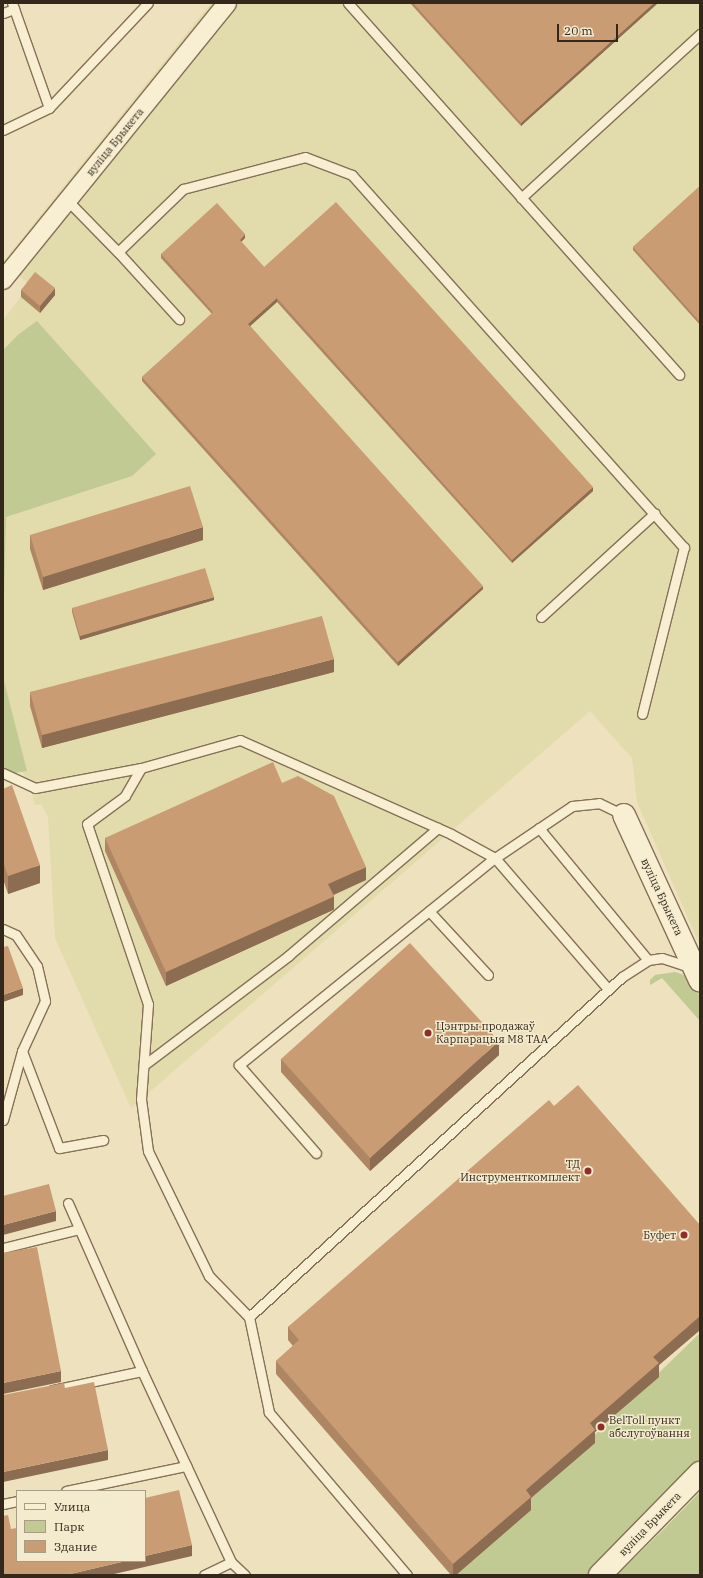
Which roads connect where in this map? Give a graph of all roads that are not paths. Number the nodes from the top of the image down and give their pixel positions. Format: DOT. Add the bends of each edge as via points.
graph roads {
  1 [pos="148,3"];
  2 [pos="227,3"];
  3 [pos="348,3"];
  4 [pos="13,6"];
  5 [pos="3,13"];
  6 [pos="700,34"];
  7 [pos="49,108"];
  8 [pos="3,130"];
  9 [pos="521,198"];
  10 [pos="68,201"];
  11 [pos="118,252"];
  12 [pos="3,280"];
  13 [pos="179,319"];
  14 [pos="679,375"];
  15 [pos="655,514"];
  16 [pos="541,617"];
  17 [pos="642,714"];
  18 [pos="142,768"];
  19 [pos="3,773"];
  20 [pos="624,815"];
  21 [pos="438,828"];
  22 [pos="540,828"];
  23 [pos="495,858"];
  24 [pos="429,911"];
  25 [pos="3,929"];
  26 [pos="648,960"];
  27 [pos="488,975"];
  28 [pos="698,975"];
  29 [pos="608,989"];
  30 [pos="22,1051"];
  31 [pos="144,1064"];
  32 [pos="3,1120"];
  33 [pos="103,1140"];
  34 [pos="316,1153"];
  35 [pos="68,1203"];
  36 [pos="80,1229"];
  37 [pos="3,1248"];
  38 [pos="249,1316"];
  39 [pos="142,1371"];
  40 [pos="42,1392"];
  41 [pos="186,1466"];
  42 [pos="700,1473"];
  43 [pos="71,1490"];
  44 [pos="16,1501"];
  45 [pos="3,1504"];
  46 [pos="231,1562"];
  47 [pos="204,1575"];
  48 [pos="245,1575"];
  49 [pos="407,1575"];
  50 [pos="600,1575"];
  1 -- 7 [label="lane"];
  2 -- 10 [label="street, вуліца Брыкета"];
  3 -- 9 [label="lane"];
  4 -- 5 [label="lane"];
  4 -- 7 [label="lane"];
  6 -- 9 [label="lane"];
  7 -- 8 [label="lane"];
  9 -- 14 [label="lane"];
  10 -- 11 [label="lane"];
  10 -- 12 [label="street, вуліца Брыкета"];
  11 -- 13 [label="lane"];
  11 -- 15 [label="lane" via="183,189 305,157 352,175"];
  15 -- 16 [label="lane"];
  15 -- 17 [label="lane" via="684,547"];
  18 -- 19 [label="lane" via="35,788"];
  18 -- 21 [label="lane" via="240,740"];
  18 -- 31 [label="lane" via="125,796 87,824 148,1004"];
  20 -- 22 [label="lane" via="599,803 572,806"];
  20 -- 28 [label="street, вуліца Брыкета"];
  21 -- 23 [label="lane"];
  21 -- 31 [label="lane" via="288,956"];
  22 -- 23 [label="lane"];
  22 -- 26 [label="lane"];
  23 -- 24 [label="lane"];
  23 -- 29 [label="lane"];
  24 -- 27 [label="lane"];
  24 -- 34 [label="lane" via="239,1065"];
  25 -- 30 [label="lane" via="16,935 37,966 45,1001"];
  26 -- 28 [label="lane" via="662,958"];
  26 -- 29 [label="lane"];
  29 -- 38 [label="lane"];
  30 -- 32 [label="lane"];
  30 -- 33 [label="lane" via="59,1148"];
  31 -- 38 [label="lane" via="141,1100 148,1151 209,1276"];
  35 -- 36 [label="lane"];
  36 -- 37 [label="lane"];
  36 -- 39 [label="lane"];
  38 -- 49 [label="lane" via="269,1412"];
  39 -- 40 [label="lane"];
  39 -- 41 [label="lane"];
  41 -- 43 [label="lane"];
  41 -- 46 [label="lane"];
  42 -- 50 [label="street, вуліца Брыкета"];
  44 -- 45 [label="lane"];
  46 -- 47 [label="lane"];
  46 -- 48 [label="lane"];
}
